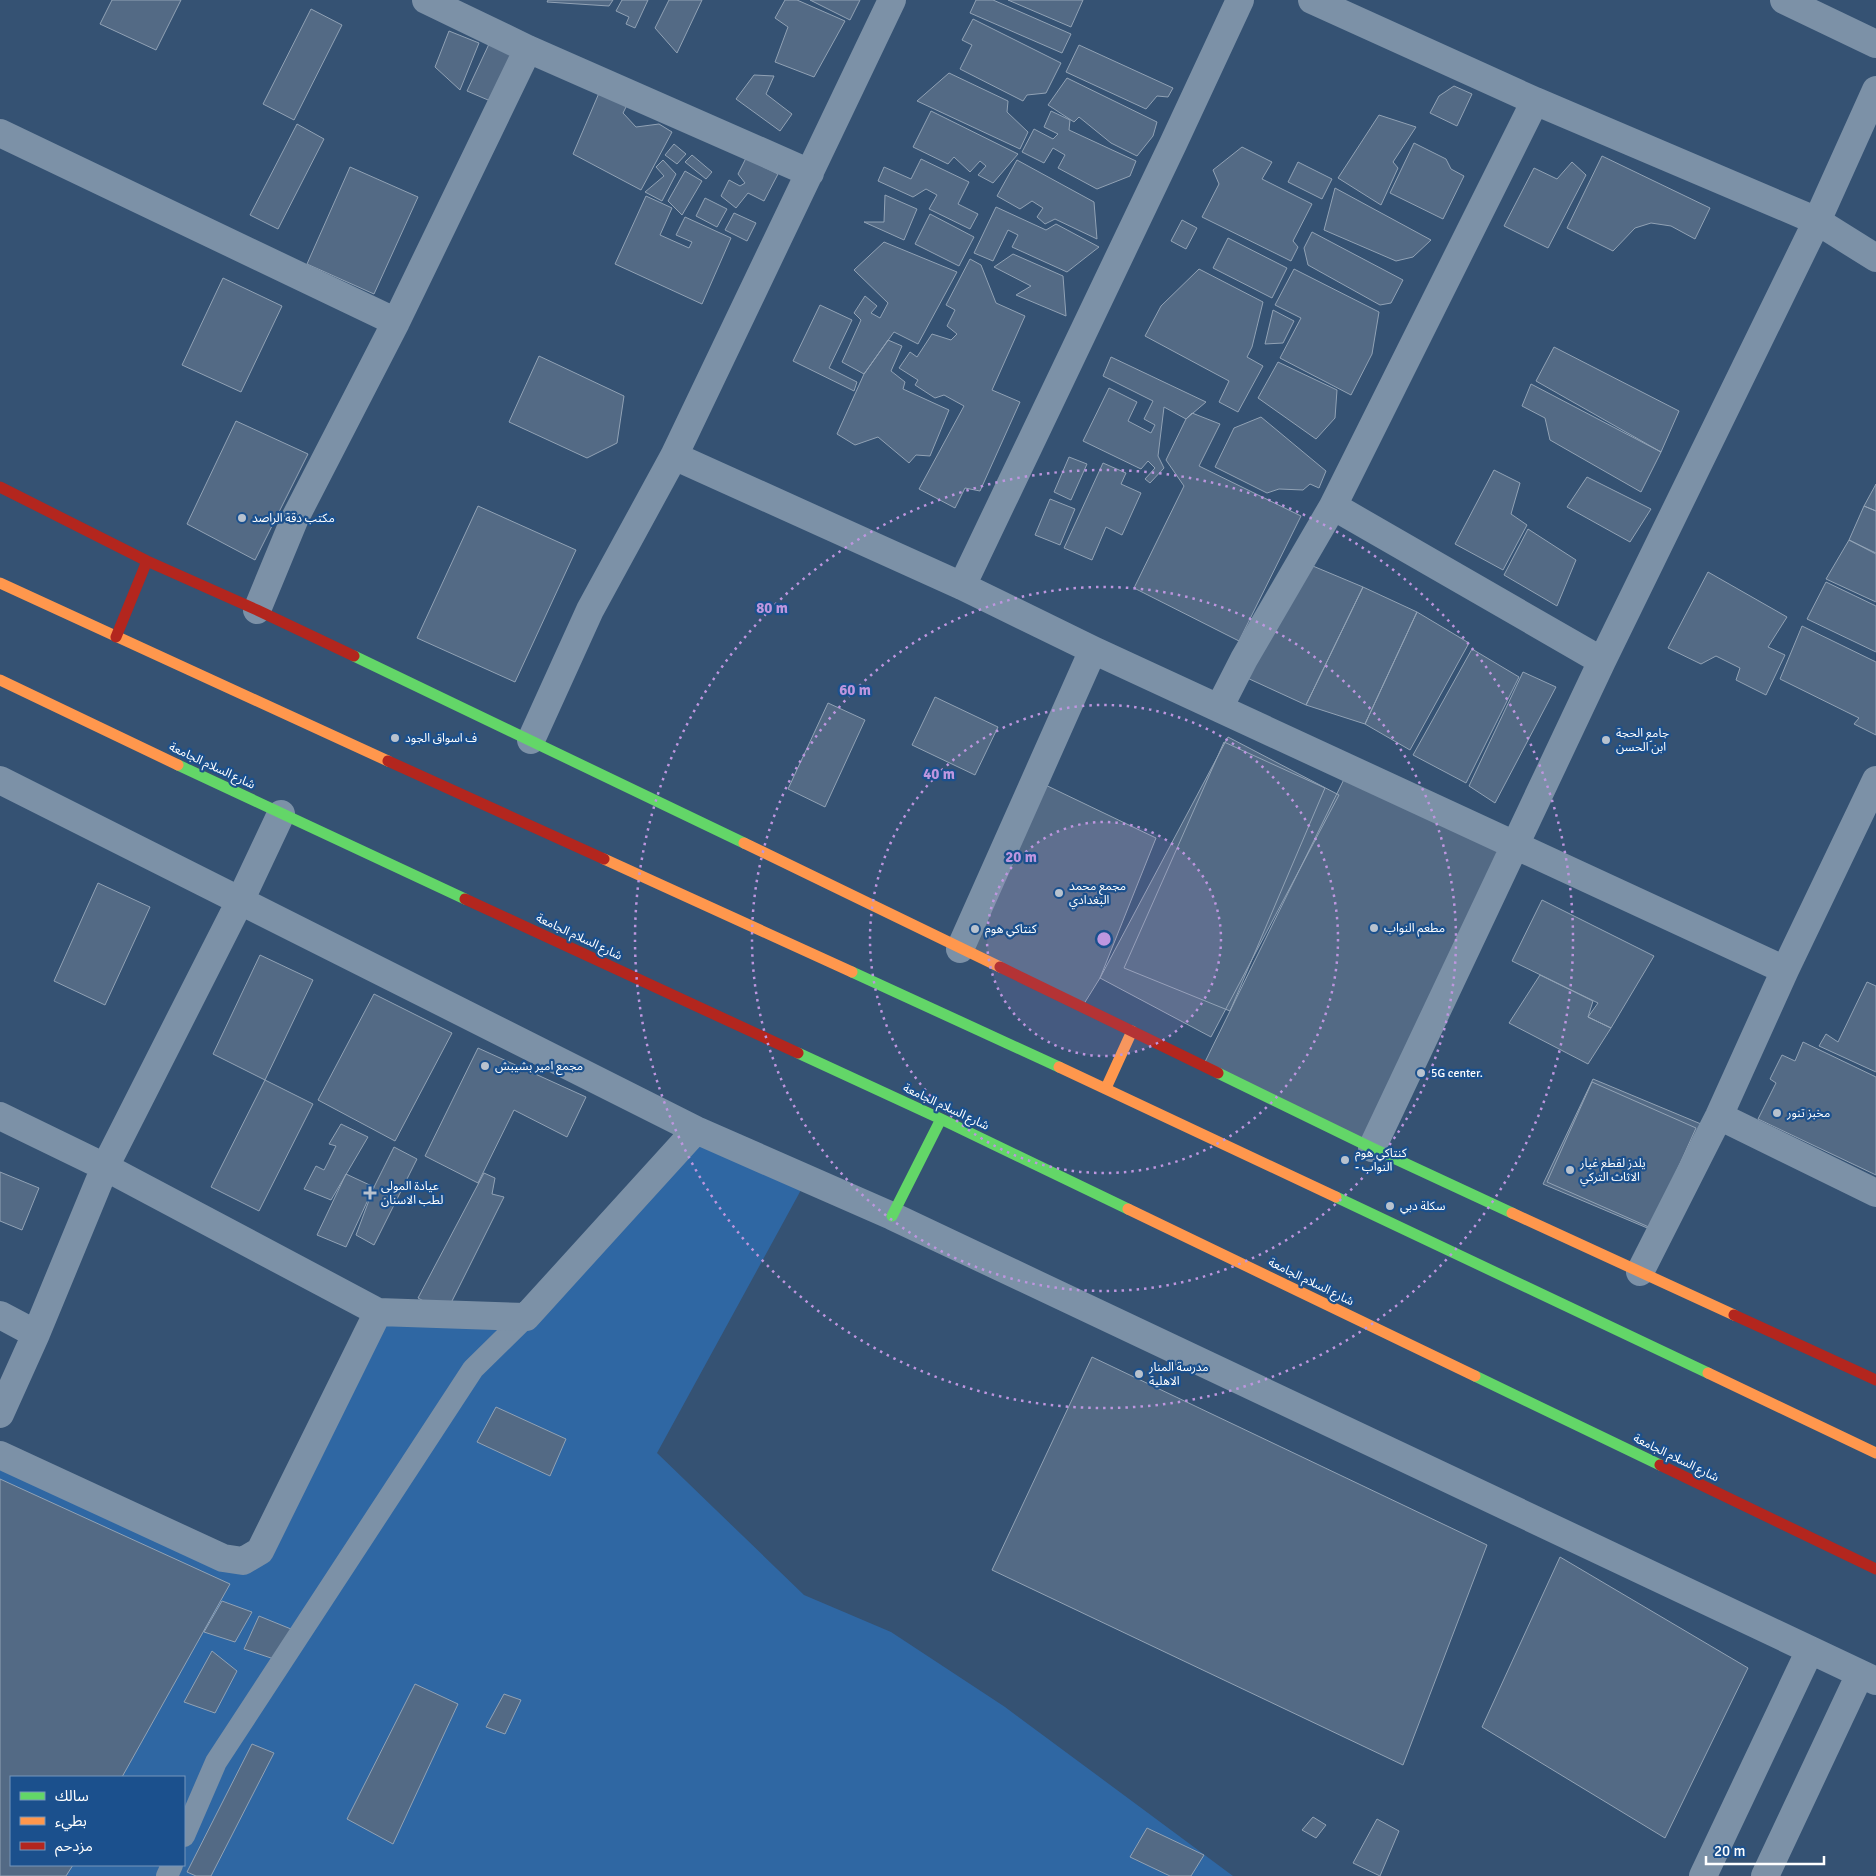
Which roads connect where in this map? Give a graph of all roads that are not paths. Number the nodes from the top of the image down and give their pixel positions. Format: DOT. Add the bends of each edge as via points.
graph roads {
  1 [pos="426,0"];
  2 [pos="892,0"];
  3 [pos="1240,0"];
  4 [pos="1312,0"];
  5 [pos="1784,0"];
  6 [pos="1876,44"];
  7 [pos="528,49"];
  8 [pos="1876,90"];
  9 [pos="1535,101"];
  10 [pos="0,133"];
  11 [pos="810,173"];
  12 [pos="1816,221"];
  13 [pos="1876,258"];
  14 [pos="396,322"];
  15 [pos="674,456"];
  16 [pos="0,486"];
  17 [pos="1332,506"];
  18 [pos="147,561"];
  19 [pos="0,583"];
  20 [pos="962,586"];
  21 [pos="257,610"];
  22 [pos="116,637"];
  23 [pos="1093,650"];
  24 [pos="1602,661"];
  25 [pos="0,680"];
  26 [pos="1219,708"];
  27 [pos="531,740"];
  28 [pos="0,780"];
  29 [pos="1876,780"];
  30 [pos="281,814"];
  31 [pos="1516,845"];
  32 [pos="240,902"];
  33 [pos="960,949"];
  34 [pos="1785,970"];
  35 [pos="1132,1031"];
  36 [pos="1106,1088"];
  37 [pos="0,1116"];
  38 [pos="1719,1116"];
  39 [pos="941,1119"];
  40 [pos="696,1130"];
  41 [pos="1372,1148"];
  42 [pos="105,1167"];
  43 [pos="1876,1193"];
  44 [pos="892,1216"];
  45 [pos="1640,1272"];
  46 [pos="378,1312"];
  47 [pos="0,1315"];
  48 [pos="526,1317"];
  49 [pos="36,1334"];
  50 [pos="1876,1380"];
  51 [pos="0,1414"];
  52 [pos="1876,1453"];
  53 [pos="0,1455"];
  54 [pos="1876,1569"];
  55 [pos="1810,1650"];
  56 [pos="1868,1678"];
  57 [pos="185,1834"];
  58 [pos="1703,1876"];
  59 [pos="1765,1876"];
  1 -- 7 [label="street"];
  2 -- 11 [label="street"];
  3 -- 20 [label="street"];
  4 -- 9 [label="street"];
  5 -- 6 [label="street"];
  7 -- 11 [label="street"];
  7 -- 14 [label="street"];
  8 -- 12 [label="street"];
  9 -- 12 [label="street"];
  9 -- 17 [label="street"];
  10 -- 14 [label="street"];
  11 -- 15 [label="street"];
  12 -- 13 [label="street"];
  12 -- 24 [label="street"];
  14 -- 21 [label="street" via="295,518"];
  15 -- 20 [label="street"];
  15 -- 27 [label="street" via="590,610"];
  16 -- 18 [label="main road"];
  17 -- 24 [label="street"];
  17 -- 26 [label="street"];
  18 -- 21 [label="main road"];
  18 -- 22 [label="main road"];
  19 -- 22 [label="main road"];
  20 -- 23 [label="street"];
  21 -- 27 [label="main road"];
  22 -- 36 [label="main road"];
  23 -- 26 [label="street"];
  23 -- 33 [label="street"];
  24 -- 31 [label="street"];
  25 -- 30 [label="main road, شارع السلام الجامعة"];
  26 -- 31 [label="street"];
  27 -- 33 [label="main road"];
  28 -- 32 [label="street"];
  29 -- 34 [label="street"];
  30 -- 32 [label="street"];
  30 -- 39 [label="main road, شارع السلام الجامعة"];
  31 -- 34 [label="street"];
  31 -- 41 [label="street"];
  32 -- 40 [label="street"];
  32 -- 42 [label="street"];
  33 -- 35 [label="main road"];
  34 -- 38 [label="street"];
  35 -- 36 [label="main road"];
  35 -- 41 [label="main road"];
  36 -- 52 [label="main road"];
  37 -- 42 [label="street"];
  38 -- 43 [label="street"];
  38 -- 45 [label="street"];
  39 -- 44 [label="main road"];
  39 -- 54 [label="main road, شارع السلام الجامعة"];
  40 -- 44 [label="street"];
  40 -- 48 [label="street"];
  41 -- 45 [label="main road"];
  42 -- 46 [label="street"];
  42 -- 49 [label="street"];
  44 -- 55 [label="street"];
  45 -- 50 [label="main road"];
  46 -- 48 [label="street"];
  46 -- 53 [label="street" via="260,1551 243,1562 223,1558"];
  47 -- 49 [label="street"];
  48 -- 57 [label="lane" via="473,1369 216,1762"];
  49 -- 51 [label="street"];
  55 -- 56 [label="street"];
  55 -- 58 [label="street"];
  56 -- 59 [label="street"];
}
